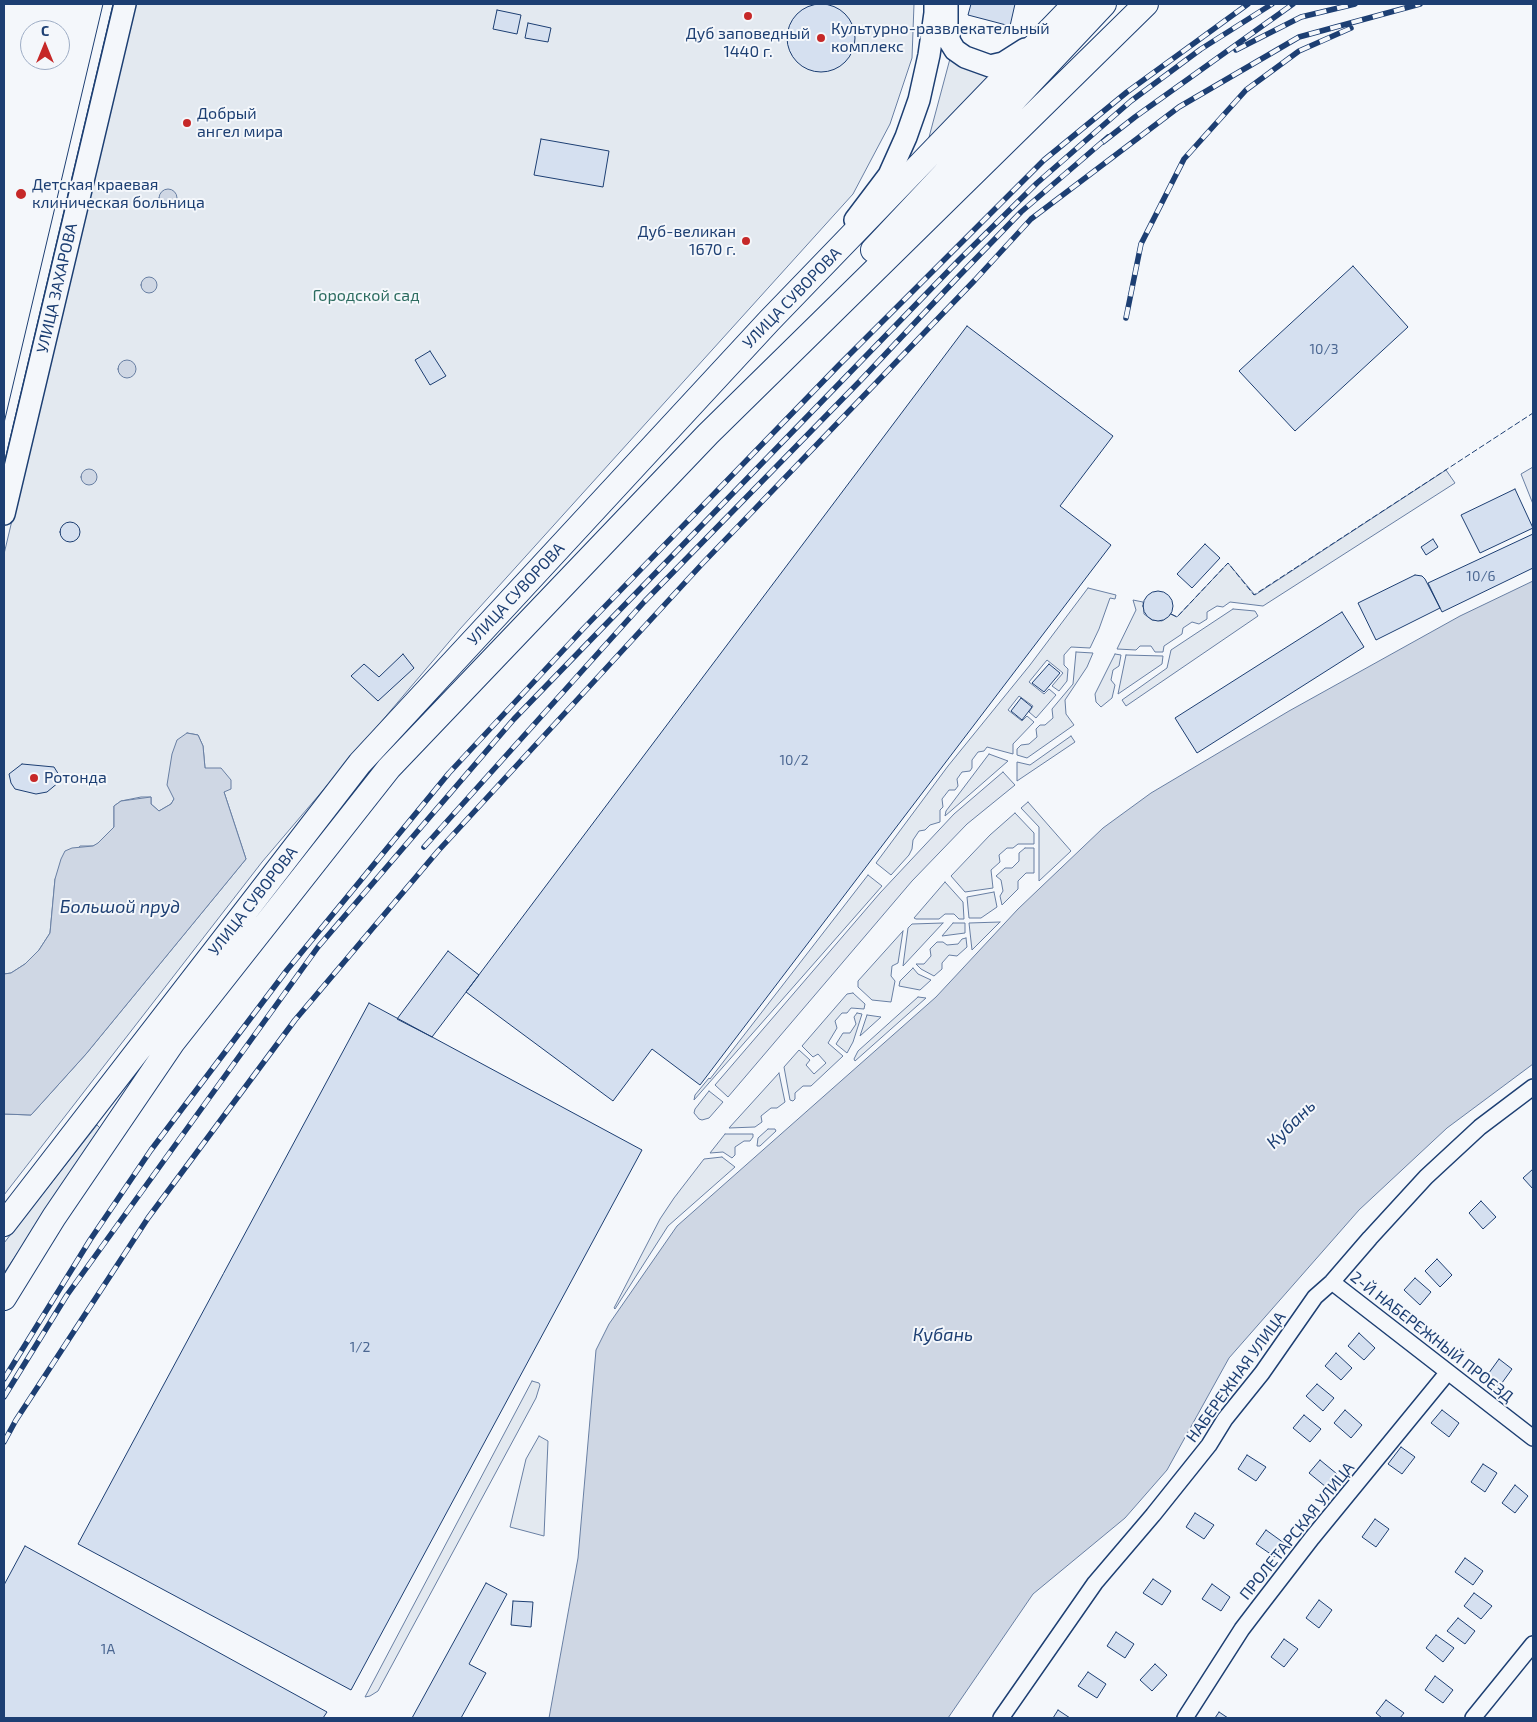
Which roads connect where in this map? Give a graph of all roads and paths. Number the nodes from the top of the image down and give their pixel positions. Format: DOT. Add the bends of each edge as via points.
graph roads {
  1 [pos="125,4"];
  2 [pos="935,4"];
  3 [pos="947,4"];
  4 [pos="1104,4"];
  5 [pos="1146,4"];
  6 [pos="1069,19"];
  7 [pos="1040,39"];
  8 [pos="813,276"];
  9 [pos="708,434"];
  10 [pos="4,514"];
  11 [pos="1533,1087"];
  12 [pos="4,1224"];
  13 [pos="1332,1282"];
  14 [pos="4,1298"];
  15 [pos="1448,1372"];
  16 [pos="1533,1438"];
  17 [pos="1533,1644"];
  18 [pos="1001,1718"];
  19 [pos="1185,1718"];
  20 [pos="1472,1718"];
  1 -- 10 [label="street, УЛИЦА ЗАХАРОВА"];
  2 -- 8 [label="street" via="919,100 889,175"];
  3 -- 7 [label="street" via="950,42 965,57 983,64 1002,63"];
  4 -- 6 [label="main road, УЛИЦА СУВОРОВА"];
  5 -- 9 [label="main road, УЛИЦА СУВОРОВА"];
  6 -- 7 [label="main road, УЛИЦА СУВОРОВА"];
  6 -- 9 [label="main road, УЛИЦА СУВОРОВА"];
  7 -- 8 [label="main road, УЛИЦА СУВОРОВА"];
  8 -- 12 [label="main road, УЛИЦА СУВОРОВА" via="360,763"];
  9 -- 14 [label="main road, УЛИЦА СУВОРОВА" via="389,768 174,1042 54,1217"];
  11 -- 13 [label="street, НАБЕРЕЖНАЯ УЛИЦА" via="1480,1127 1426,1177"];
  13 -- 15 [label="street, 2-Й НАБЕРЕЖНЫЙ ПРОЕЗД"];
  13 -- 18 [label="street, НАБЕРЕЖНАЯ УЛИЦА" via="1315,1297 1209,1445 1095,1583"];
  15 -- 16 [label="street, 2-Й НАБЕРЕЖНЫЙ ПРОЕЗД"];
  15 -- 19 [label="street, ПРОЛЕТАРСКАЯ УЛИЦА" via="1242,1628"];
  17 -- 20 [label="street"];
}
